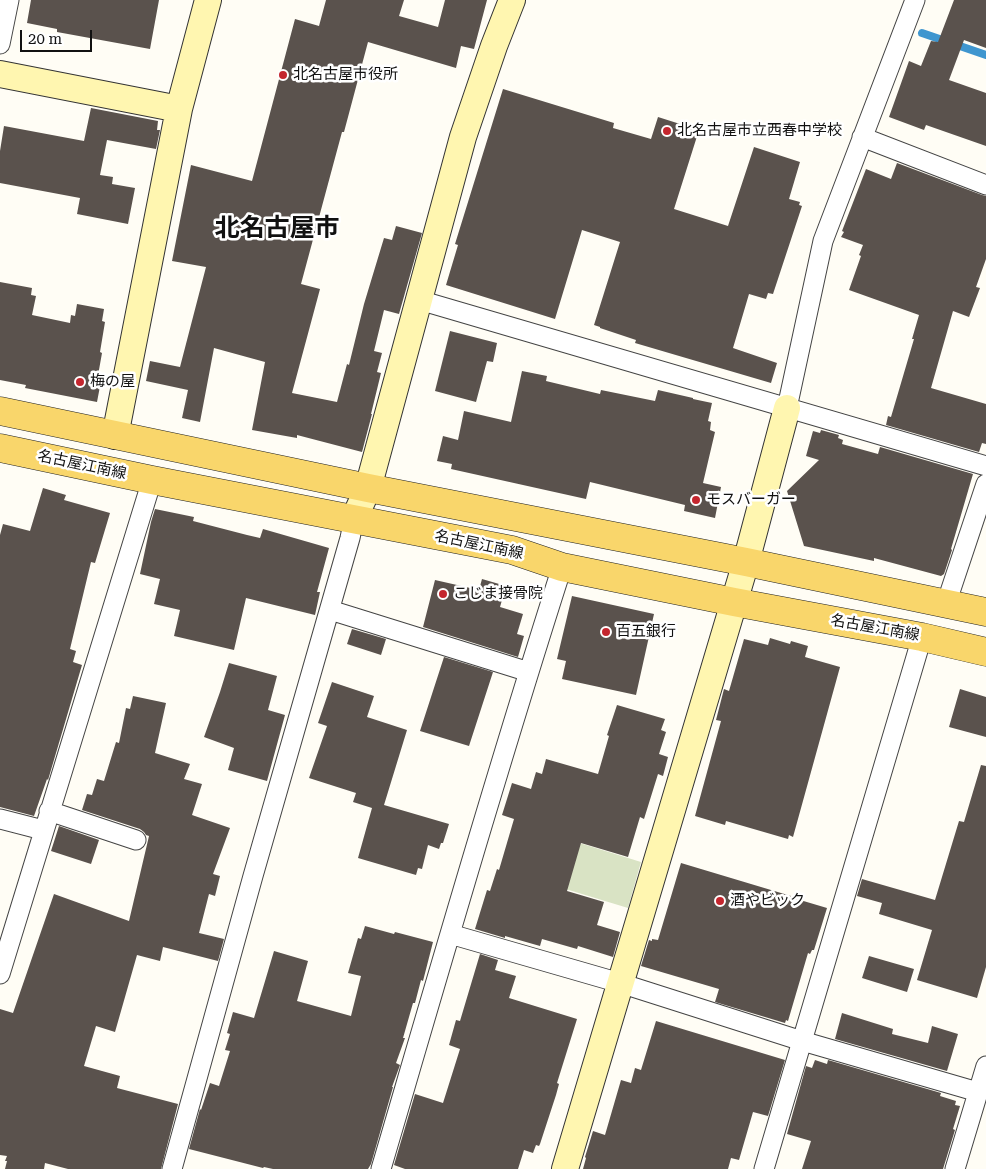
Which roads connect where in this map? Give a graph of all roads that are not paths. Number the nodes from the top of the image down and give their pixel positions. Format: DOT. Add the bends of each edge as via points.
graph roads {
  1 [pos="9,0"];
  2 [pos="208,0"];
  3 [pos="512,0"];
  4 [pos="915,0"];
  5 [pos="0,44"];
  6 [pos="0,74"];
  7 [pos="178,109"];
  8 [pos="862,137"];
  9 [pos="986,185"];
  10 [pos="419,300"];
  11 [pos="787,408"];
  12 [pos="0,411"];
  13 [pos="115,436"];
  14 [pos="0,448"];
  15 [pos="986,466"];
  16 [pos="152,480"];
  17 [pos="986,484"];
  18 [pos="368,488"];
  19 [pos="354,519"];
  20 [pos="746,562"];
  21 [pos="562,567"];
  22 [pos="734,602"];
  23 [pos="946,604"];
  24 [pos="330,610"];
  25 [pos="986,612"];
  26 [pos="922,637"];
  27 [pos="986,652"];
  28 [pos="529,672"];
  29 [pos="49,812"];
  30 [pos="0,819"];
  31 [pos="43,830"];
  32 [pos="136,840"];
  33 [pos="450,934"];
  34 [pos="0,974"];
  35 [pos="620,983"];
  36 [pos="802,1041"];
  37 [pos="986,1066"];
  38 [pos="978,1092"];
  39 [pos="172,1169"];
  40 [pos="381,1169"];
  41 [pos="565,1169"];
  42 [pos="764,1169"];
  43 [pos="956,1169"];
  1 -- 5 [label="street"];
  2 -- 7 [label="street"];
  3 -- 10 [label="street" via="464,137"];
  4 -- 8 [label="street"];
  6 -- 7 [label="street"];
  7 -- 13 [label="street"];
  8 -- 9 [label="street"];
  8 -- 11 [label="street" via="823,241"];
  10 -- 11 [label="street"];
  10 -- 18 [label="street"];
  11 -- 15 [label="street"];
  11 -- 20 [label="street"];
  12 -- 13 [label="main road"];
  13 -- 18 [label="main road"];
  14 -- 16 [label="main road, 名古屋江南線"];
  16 -- 19 [label="main road, 名古屋江南線"];
  16 -- 29 [label="street"];
  17 -- 23 [label="street"];
  18 -- 19 [label="street"];
  18 -- 20 [label="main road"];
  19 -- 21 [label="main road, 名古屋江南線" via="512,550"];
  19 -- 24 [label="street"];
  20 -- 22 [label="street"];
  20 -- 23 [label="main road"];
  21 -- 22 [label="main road, 名古屋江南線"];
  21 -- 28 [label="street"];
  22 -- 26 [label="main road, 名古屋江南線"];
  22 -- 35 [label="street"];
  23 -- 25 [label="main road"];
  24 -- 28 [label="street"];
  24 -- 39 [label="street"];
  26 -- 27 [label="main road, 名古屋江南線"];
  26 -- 36 [label="street"];
  28 -- 33 [label="street"];
  29 -- 31 [label="street"];
  29 -- 32 [label="street"];
  30 -- 31 [label="street"];
  31 -- 34 [label="street"];
  33 -- 35 [label="street"];
  33 -- 40 [label="street"];
  35 -- 36 [label="street"];
  35 -- 41 [label="street"];
  36 -- 38 [label="street"];
  36 -- 42 [label="street"];
  37 -- 38 [label="street"];
  38 -- 43 [label="street"];
}
